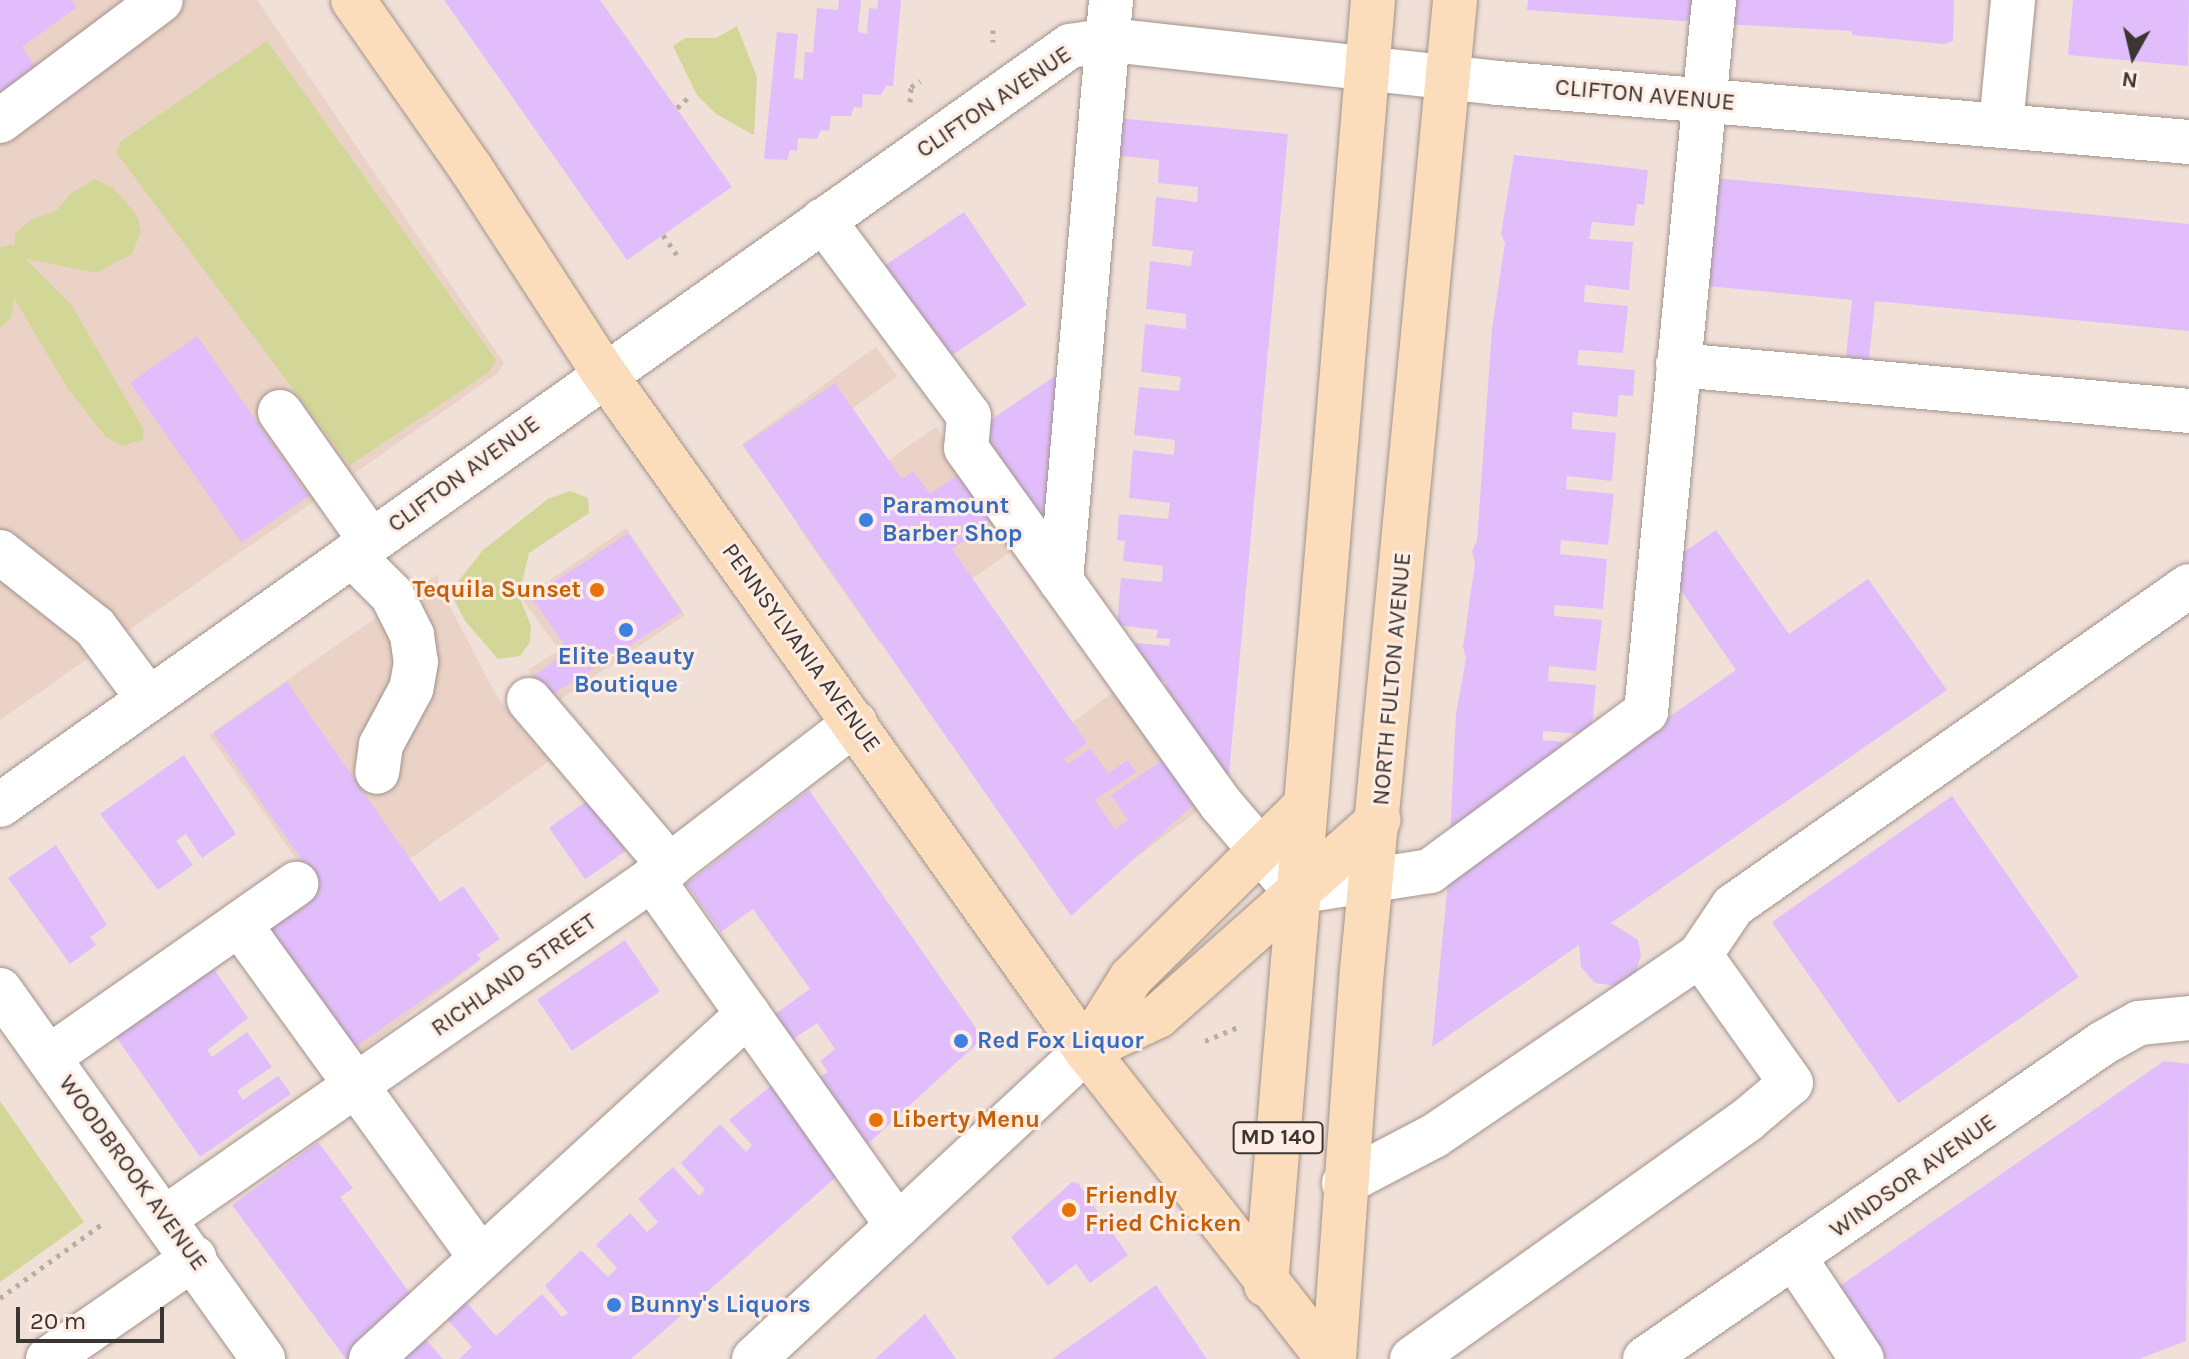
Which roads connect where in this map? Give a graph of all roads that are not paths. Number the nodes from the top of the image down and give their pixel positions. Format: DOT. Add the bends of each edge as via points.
graph roads {
  1 [pos="161,0"];
  2 [pos="353,0"];
  3 [pos="1373,0"];
  4 [pos="1455,0"];
  5 [pos="1714,0"];
  6 [pos="2013,0"];
  7 [pos="1110,20"];
  8 [pos="1366,71"];
  9 [pos="1449,78"];
  10 [pos="1704,100"];
  11 [pos="0,121"];
  12 [pos="2001,125"];
  13 [pos="2189,142"];
  14 [pos="823,220"];
  15 [pos="1678,365"];
  16 [pos="604,373"];
  17 [pos="2189,411"];
  18 [pos="280,412"];
  19 [pos="362,548"];
  20 [pos="0,552"];
  21 [pos="1061,581"];
  22 [pos="2189,586"];
  23 [pos="148,698"];
  24 [pos="529,700"];
  25 [pos="855,723"];
  26 [pos="377,772"];
  27 [pos="0,805"];
  28 [pos="1304,807"];
  29 [pos="1379,820"];
  30 [pos="1260,851"];
  31 [pos="661,873"];
  32 [pos="1372,881"];
  33 [pos="296,884"];
  34 [pos="1296,892"];
  35 [pos="240,925"];
  36 [pos="1700,955"];
  37 [pos="0,990"];
  38 [pos="748,1014"];
  39 [pos="2189,1018"];
  40 [pos="1086,1050"];
  41 [pos="49,1057"];
  42 [pos="356,1085"];
  43 [pos="1344,1183"];
  44 [pos="165,1218"];
  45 [pos="898,1226"];
  46 [pos="194,1258"];
  47 [pos="481,1258"];
  48 [pos="1795,1259"];
  49 [pos="1266,1285"];
  50 [pos="755,1358"];
  51 [pos="48,1359"];
  52 [pos="263,1359"];
  53 [pos="371,1359"];
  54 [pos="1331,1359"];
  55 [pos="1412,1359"];
  56 [pos="1645,1359"];
  57 [pos="1862,1359"];
  1 -- 11 [label="street"];
  2 -- 16 [label="main road, PENNSYLVANIA AVENUE"];
  3 -- 8 [label="main road"];
  4 -- 9 [label="main road, NORTH FULTON AVENUE"];
  5 -- 10 [label="street"];
  6 -- 12 [label="street"];
  7 -- 8 [label="street, CLIFTON AVENUE"];
  7 -- 14 [label="street, CLIFTON AVENUE"];
  7 -- 21 [label="street"];
  8 -- 9 [label="street, CLIFTON AVENUE"];
  8 -- 28 [label="main road"];
  9 -- 10 [label="street, CLIFTON AVENUE"];
  9 -- 29 [label="main road, NORTH FULTON AVENUE"];
  10 -- 12 [label="street, CLIFTON AVENUE"];
  10 -- 15 [label="street"];
  12 -- 13 [label="street, CLIFTON AVENUE"];
  14 -- 16 [label="street, CLIFTON AVENUE"];
  14 -- 21 [label="street" via="969,416 966,448"];
  15 -- 17 [label="street"];
  15 -- 32 [label="street" via="1646,712 1430,871"];
  16 -- 19 [label="street, CLIFTON AVENUE"];
  16 -- 25 [label="main road, PENNSYLVANIA AVENUE"];
  18 -- 19 [label="street"];
  19 -- 23 [label="street, CLIFTON AVENUE"];
  19 -- 26 [label="street" via="412,635 416,662 411,689 381,745"];
  20 -- 23 [label="street" via="95,627"];
  21 -- 30 [label="street"];
  22 -- 36 [label="street" via="1733,906"];
  23 -- 27 [label="street, CLIFTON AVENUE"];
  24 -- 31 [label="street"];
  25 -- 31 [label="street, RICHLAND STREET"];
  25 -- 40 [label="main road, PENNSYLVANIA AVENUE"];
  28 -- 30 [label="main road"];
  28 -- 34 [label="main road, MD 140"];
  29 -- 32 [label="main road, NORTH FULTON AVENUE"];
  29 -- 34 [label="main road"];
  30 -- 34 [label="street"];
  30 -- 40 [label="main road" via="1131,978"];
  31 -- 38 [label="street"];
  31 -- 42 [label="street, RICHLAND STREET"];
  32 -- 34 [label="street"];
  32 -- 43 [label="main road, NORTH FULTON AVENUE"];
  33 -- 35 [label="street"];
  34 -- 40 [label="main road" via="1158,1016"];
  34 -- 49 [label="main road, MD 140"];
  35 -- 41 [label="street"];
  35 -- 42 [label="street"];
  36 -- 43 [label="street" via="1434,1136"];
  36 -- 55 [label="street" via="1791,1083 1747,1120"];
  37 -- 41 [label="street, WOODBROOK AVENUE"];
  38 -- 45 [label="street"];
  38 -- 47 [label="street"];
  39 -- 48 [label="street, WINDSOR AVENUE" via="2139,1023 2103,1043"];
  40 -- 45 [label="street"];
  40 -- 49 [label="main road, PENNSYLVANIA AVENUE"];
  41 -- 44 [label="street, WOODBROOK AVENUE"];
  42 -- 44 [label="street, RICHLAND STREET"];
  42 -- 47 [label="street"];
  43 -- 54 [label="main road, NORTH FULTON AVENUE"];
  44 -- 46 [label="street, WOODBROOK AVENUE"];
  45 -- 50 [label="street"];
  46 -- 51 [label="street"];
  46 -- 52 [label="street, WOODBROOK AVENUE"];
  47 -- 53 [label="street"];
  48 -- 56 [label="street, WINDSOR AVENUE"];
  48 -- 57 [label="street"];
  49 -- 54 [label="main road, PENNSYLVANIA AVENUE"];
}
